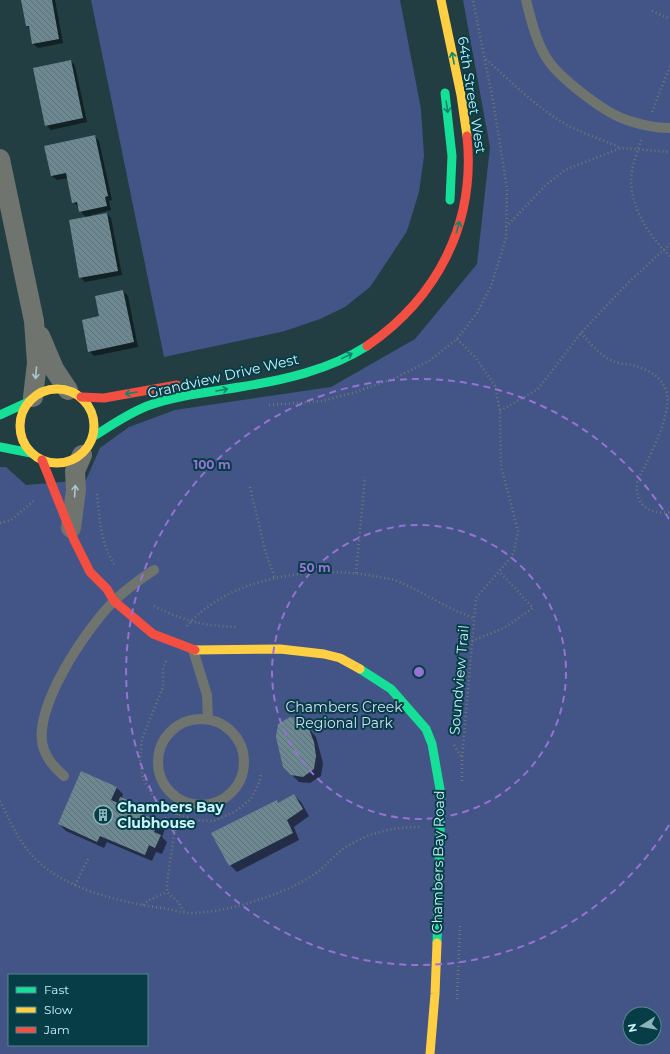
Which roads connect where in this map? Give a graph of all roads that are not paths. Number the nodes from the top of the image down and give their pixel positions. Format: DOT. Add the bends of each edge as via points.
graph roads {
  1 [pos="441,0"];
  2 [pos="526,0"];
  3 [pos="443,86"];
  4 [pos="670,128"];
  5 [pos="0,159"];
  6 [pos="449,208"];
  7 [pos="442,263"];
  8 [pos="34,321"];
  9 [pos="183,384"];
  10 [pos="74,394"];
  11 [pos="31,400"];
  12 [pos="0,415"];
  13 [pos="94,436"];
  14 [pos="0,447"];
  15 [pos="31,453"];
  16 [pos="82,455"];
  17 [pos="42,460"];
  18 [pos="70,528"];
  19 [pos="154,570"];
  20 [pos="114,601"];
  21 [pos="193,650"];
  22 [pos="208,719"];
  23 [pos="64,776"];
  24 [pos="430,1054"];
  7 -- 1 [label="street, 64th Street West, one-way" via="463,210 469,154"];
  2 -- 4 [label="lane" via="533,25 550,63 581,92 617,116 643,124"];
  3 -- 6 [label="street, 64th Street West, one-way" via="452,156"];
  5 -- 8 [label="street"];
  13 -- 7 [label="street, Grandview Drive West, one-way" via="155,403 288,378 333,363 366,347 411,310 431,284"];
  8 -- 10 [label="street" via="54,369"];
  8 -- 11 [label="street, one-way" via="37,363"];
  9 -- 10 [label="street, Grandview Drive West, one-way" via="104,398"];
  10 -- 11 [label="street" via="48,390"];
  10 -- 13 [label="street" via="92,411"];
  11 -- 12 [label="street"];
  11 -- 15 [label="street" via="22,415 20,428 24,444"];
  13 -- 16 [label="street"];
  14 -- 15 [label="street"];
  15 -- 17 [label="street"];
  16 -- 17 [label="street" via="67,463 50,463"];
  18 -- 16 [label="street, one-way" via="76,490 75,471"];
  17 -- 18 [label="street, Chambers Bay Road"];
  18 -- 20 [label="street, Chambers Bay Road" via="90,572 107,589"];
  19 -- 20 [label="lane"];
  20 -- 21 [label="street, Chambers Bay Road" via="152,634"];
  20 -- 23 [label="lane" via="74,655 48,701 42,732 44,751 53,766"];
  21 -- 22 [label="lane" via="207,695"];
  21 -- 24 [label="street, Chambers Bay Road" via="280,649 340,658 391,689 426,729 432,744 441,795 435,994"];
  22 -- 22 [label="lane" via="193,719 168,733 157,760 159,774 165,787 175,798 188,804 202,806 216,803 228,796 238,785 243,772 244,758 240,744 232,732 222,724"];
}
